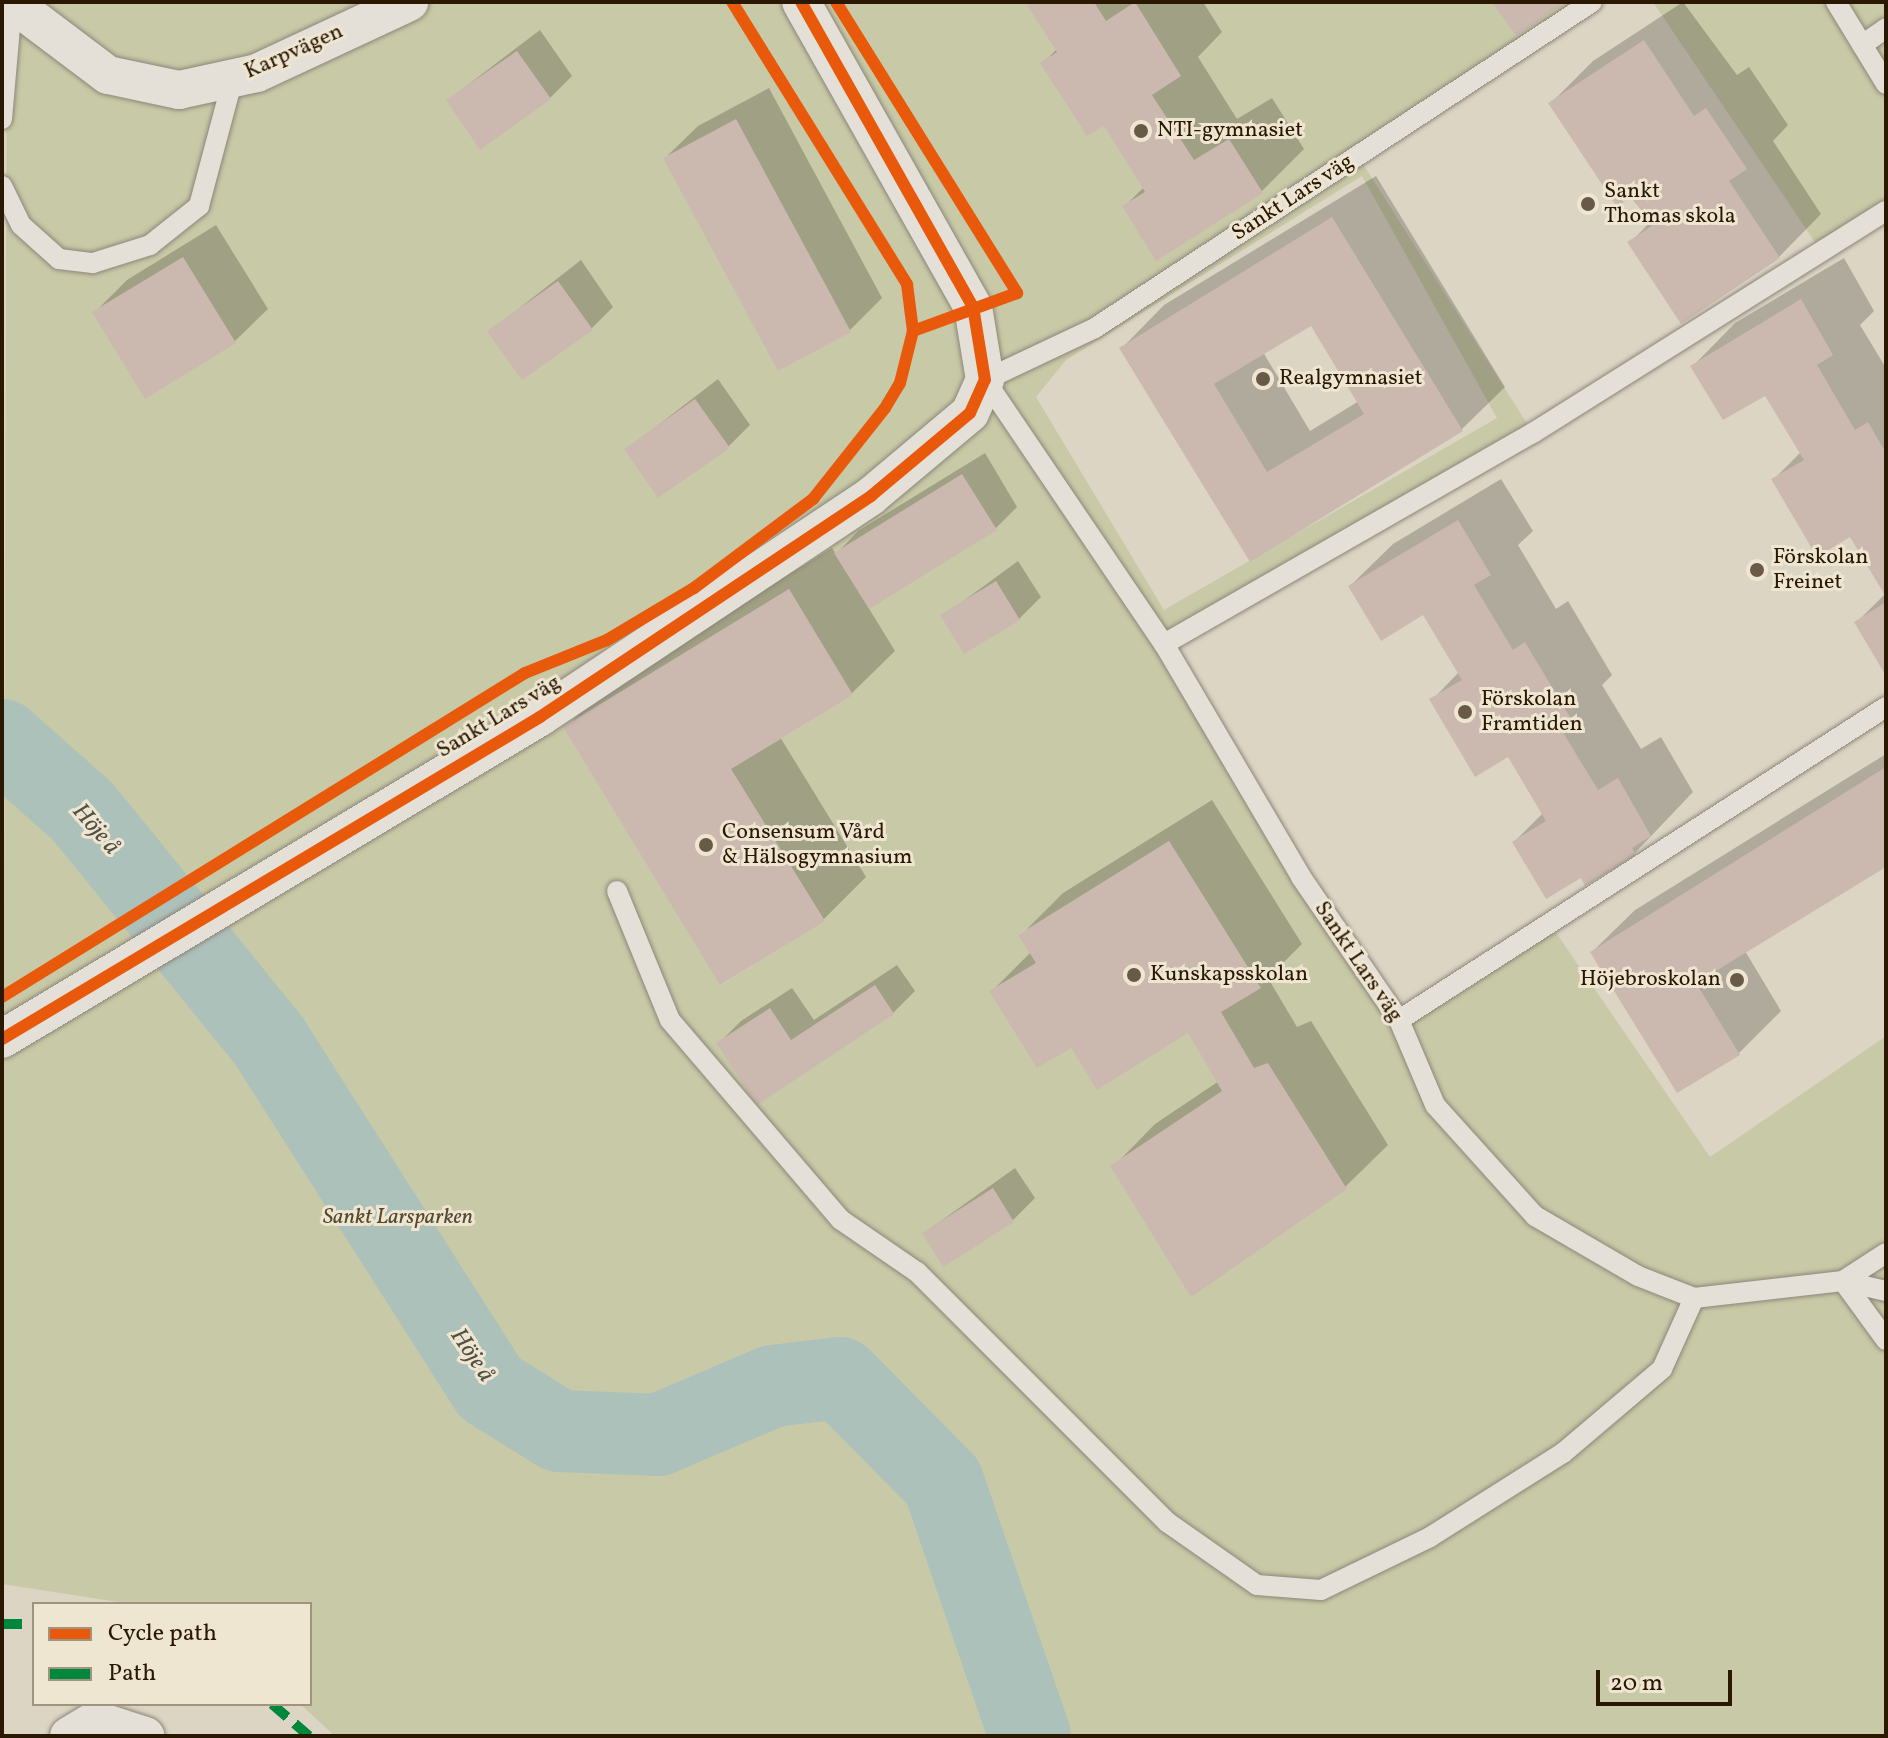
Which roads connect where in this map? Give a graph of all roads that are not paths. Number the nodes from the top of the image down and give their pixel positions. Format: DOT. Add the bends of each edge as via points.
graph roads {
  1 [pos="409,2"];
  2 [pos="801,2"];
  3 [pos="1592,2"];
  4 [pos="1836,2"];
  5 [pos="12,4"];
  6 [pos="1886,28"];
  7 [pos="1862,45"];
  8 [pos="233,78"];
  9 [pos="1886,84"];
  10 [pos="2,119"];
  11 [pos="2,186"];
  12 [pos="1886,211"];
  13 [pos="985,380"];
  14 [pos="1164,644"];
  15 [pos="1886,707"];
  16 [pos="617,891"];
  17 [pos="1399,1020"];
  18 [pos="2,1039"];
  19 [pos="1886,1253"];
  20 [pos="1843,1281"];
  21 [pos="1886,1291"];
  22 [pos="1694,1298"];
  23 [pos="1886,1340"];
  24 [pos="69,1736"];
  25 [pos="145,1736"];
  1 -- 8 [label="street, Karpvägen"];
  2 -- 13 [label="street, Sankt Lars väg" via="973,307"];
  3 -- 13 [label="lane, Sankt Lars väg" via="1095,328"];
  4 -- 7 [label="lane"];
  5 -- 8 [label="street, Karpvägen" via="108,75 179,90"];
  5 -- 10 [label="lane"];
  6 -- 7 [label="lane"];
  7 -- 9 [label="lane"];
  8 -- 11 [label="lane" via="199,206 150,245 93,263 59,259 21,225"];
  12 -- 14 [label="lane" via="1533,433"];
  13 -- 14 [label="lane, Sankt Lars väg"];
  13 -- 18 [label="street, Sankt Lars väg" via="970,413 942,443 871,496 540,717"];
  14 -- 17 [label="lane, Sankt Lars väg" via="1301,877"];
  15 -- 17 [label="lane"];
  16 -- 22 [label="lane" via="670,1020 841,1220 917,1272 1167,1522 1257,1585 1321,1590 1430,1537 1563,1453 1662,1369"];
  17 -- 22 [label="lane, Sankt Lars väg" via="1435,1105 1535,1216 1638,1276"];
  19 -- 20 [label="lane, Sankt Lars väg"];
  20 -- 21 [label="lane"];
  20 -- 22 [label="lane, Sankt Lars väg"];
  20 -- 23 [label="lane"];
  24 -- 25 [label="street" via="96,1720"];
}
